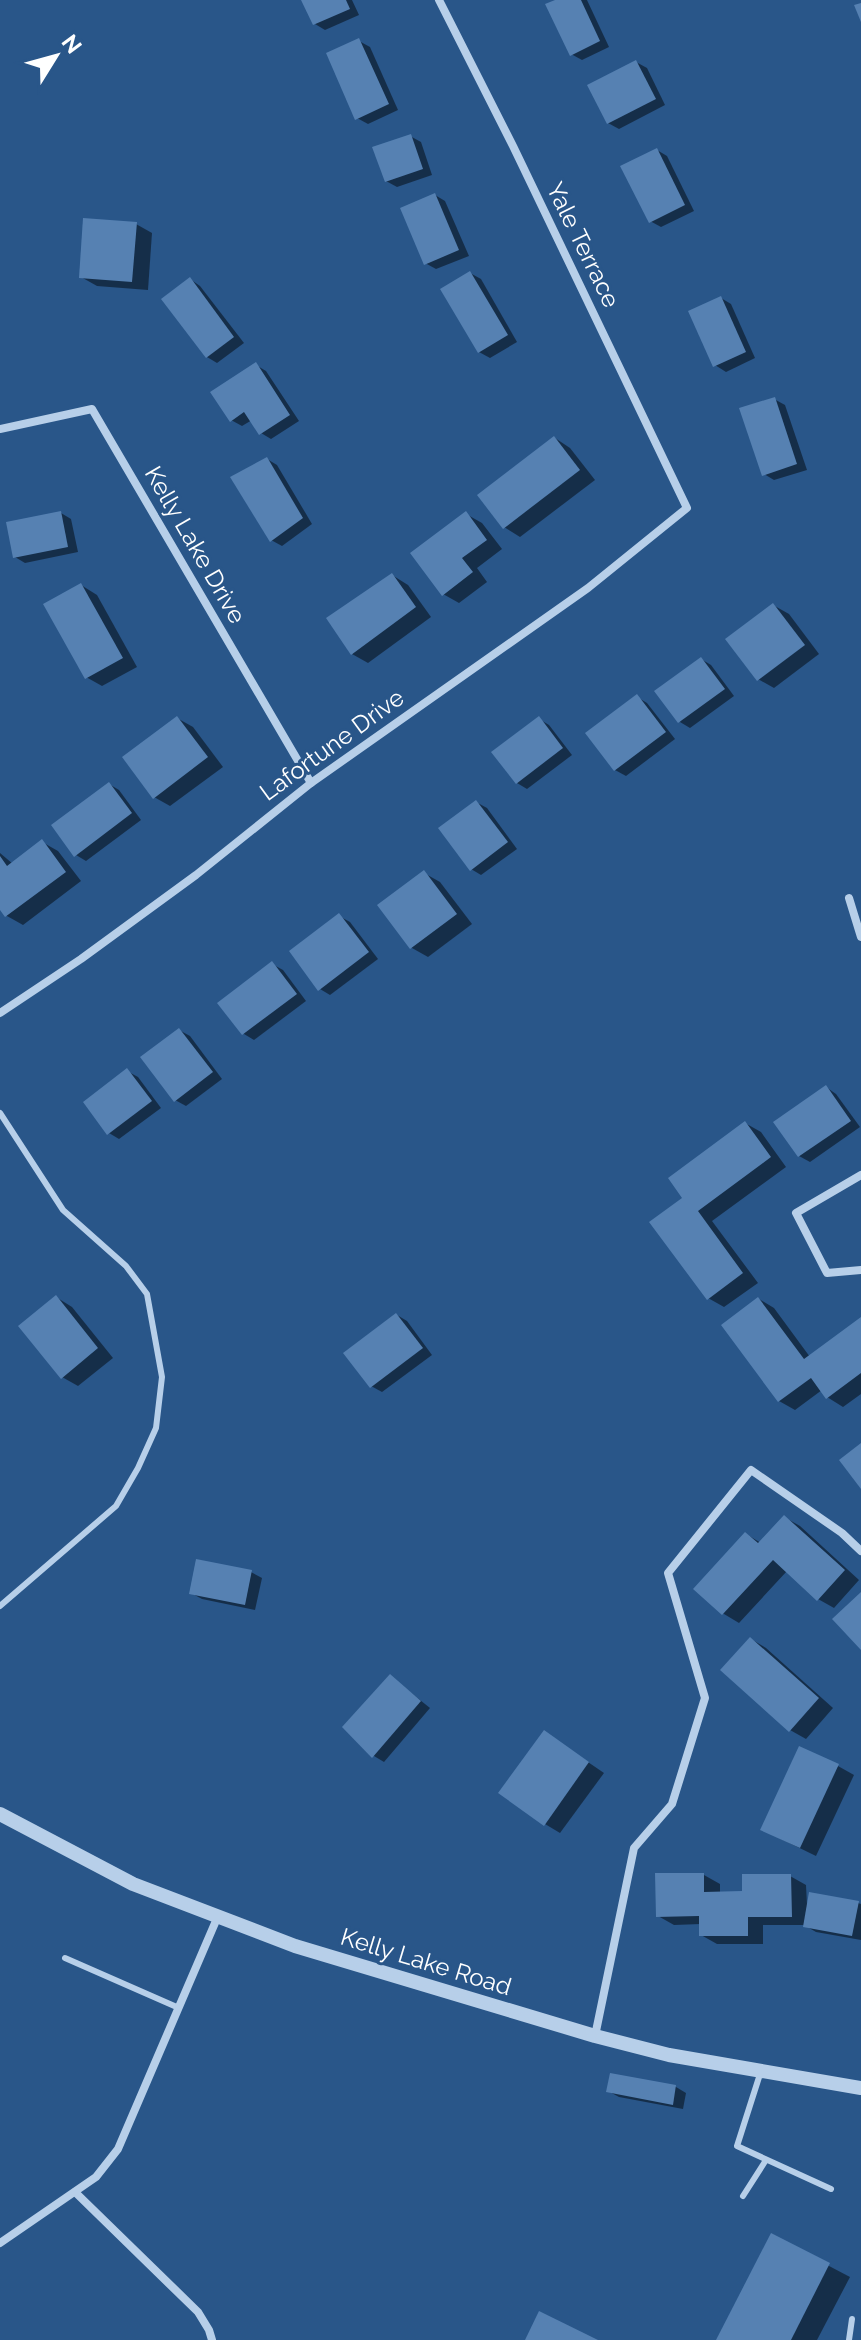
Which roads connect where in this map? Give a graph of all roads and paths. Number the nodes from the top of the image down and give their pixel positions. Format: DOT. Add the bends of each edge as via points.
graph roads {
  1 [pos="439,0"];
  2 [pos="0,429"];
  3 [pos="687,508"];
  4 [pos="311,783"];
  5 [pos="849,898"];
  6 [pos="861,937"];
  7 [pos="0,1013"];
  8 [pos="0,1113"];
  9 [pos="861,1175"];
  10 [pos="861,1270"];
  11 [pos="861,1551"];
  12 [pos="0,1606"];
  13 [pos="0,1814"];
  14 [pos="218,1916"];
  15 [pos="65,1958"];
  16 [pos="179,2008"];
  17 [pos="595,2036"];
  18 [pos="761,2071"];
  19 [pos="861,2088"];
  20 [pos="766,2160"];
  21 [pos="831,2189"];
  22 [pos="75,2192"];
  23 [pos="743,2196"];
  24 [pos="0,2243"];
  25 [pos="852,2319"];
  26 [pos="212,2340"];
  27 [pos="849,2340"];
  1 -- 3 [label="street, Yale Terrace"];
  2 -- 4 [label="street, Kelly Lake Drive" via="92,409"];
  3 -- 4 [label="street, Lafortune Drive" via="588,588"];
  4 -- 7 [label="street, Lafortune Drive" via="196,875"];
  5 -- 6 [label="street"];
  8 -- 12 [label="lane" via="63,1210 126,1266 147,1294 162,1377 156,1428 116,1506"];
  9 -- 10 [label="street" via="796,1213 827,1273"];
  11 -- 17 [label="street" via="751,1470 668,1573 705,1698 672,1804 634,1848"];
  13 -- 14 [label="street, Kelly Lake Road" via="133,1884"];
  14 -- 16 [label="street"];
  14 -- 17 [label="street, Kelly Lake Road" via="295,1946"];
  15 -- 16 [label="lane"];
  16 -- 22 [label="street" via="118,2149 96,2177"];
  17 -- 18 [label="street, Kelly Lake Road"];
  18 -- 19 [label="street, Kelly Lake Road"];
  18 -- 20 [label="lane" via="737,2146"];
  20 -- 21 [label="lane"];
  20 -- 23 [label="lane"];
  22 -- 24 [label="street"];
  22 -- 26 [label="street" via="198,2312"];
  25 -- 27 [label="lane"];
}
